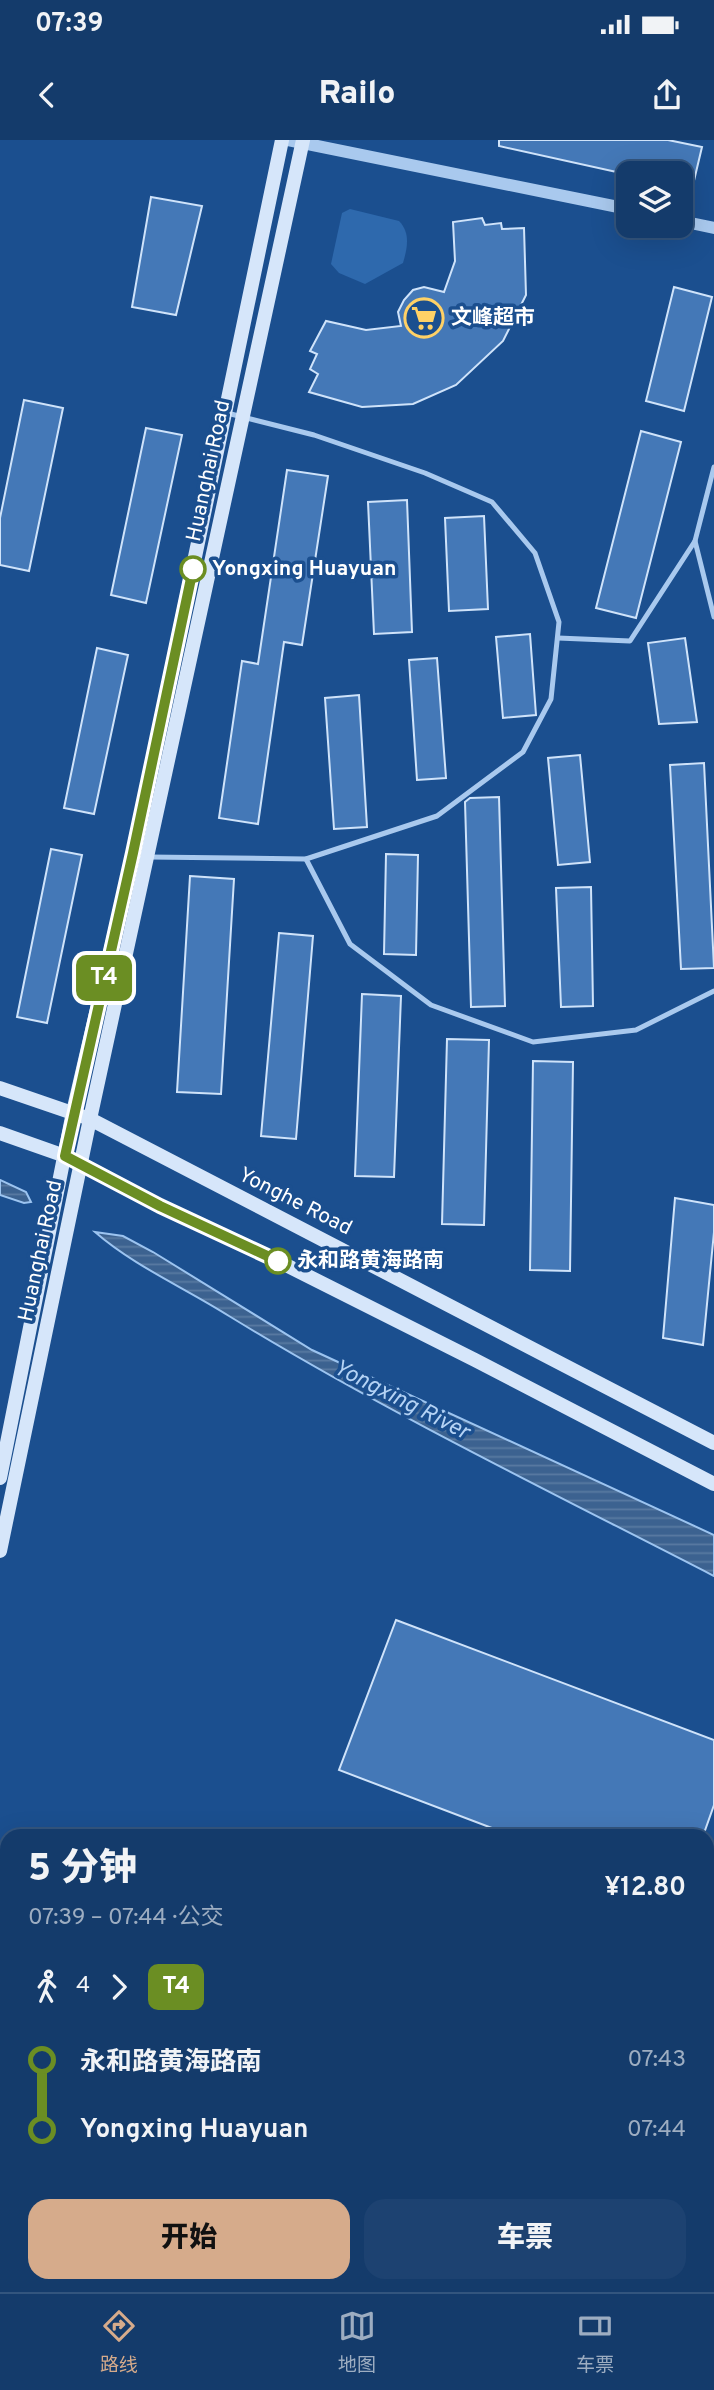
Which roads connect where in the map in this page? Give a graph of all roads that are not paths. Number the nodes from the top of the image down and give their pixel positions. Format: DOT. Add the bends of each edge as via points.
graph roads {
  1 [pos="282,140"];
  2 [pos="298,141"];
  3 [pos="616,207"];
  4 [pos="693,223"];
  5 [pos="714,228"];
  6 [pos="225,413"];
  7 [pos="242,418"];
  8 [pos="714,467"];
  9 [pos="695,541"];
  10 [pos="714,617"];
  11 [pos="558,638"];
  12 [pos="133,853"];
  13 [pos="148,857"];
  14 [pos="306,859"];
  15 [pos="714,991"];
  16 [pos="0,1088"];
  17 [pos="74,1112"];
  18 [pos="90,1119"];
  19 [pos="0,1133"];
  20 [pos="65,1156"];
  21 [pos="81,1164"];
  22 [pos="714,1443"];
  23 [pos="0,1478"];
  24 [pos="714,1484"];
  25 [pos="0,1551"];
  1 -- 6 [label="main road, Huanghai Road"];
  2 -- 3 [label="street"];
  2 -- 7 [label="main road, Huanghai Road"];
  4 -- 5 [label="street"];
  6 -- 7 [label="lane"];
  6 -- 12 [label="main road, Huanghai Road"];
  7 -- 11 [label="lane" via="314,435 425,473 492,502 535,553 559,622"];
  7 -- 13 [label="main road, Huanghai Road"];
  8 -- 9 [label="lane"];
  9 -- 10 [label="lane"];
  9 -- 11 [label="lane" via="630,641"];
  11 -- 14 [label="lane" via="551,699 523,752 437,816"];
  12 -- 13 [label="lane"];
  12 -- 17 [label="main road, Huanghai Road"];
  13 -- 14 [label="lane"];
  13 -- 18 [label="main road, Huanghai Road"];
  14 -- 15 [label="lane" via="350,944 431,1005 533,1042 636,1030"];
  16 -- 17 [label="main road, Yonghe Road"];
  17 -- 18 [label="main road, Yonghe Road"];
  17 -- 20 [label="main road, Huanghai Road"];
  18 -- 21 [label="main road, Huanghai Road"];
  18 -- 22 [label="main road, Yonghe Road"];
  19 -- 20 [label="main road"];
  20 -- 21 [label="main road"];
  20 -- 23 [label="main road, Huanghai Road"];
  21 -- 24 [label="main road"];
  21 -- 25 [label="main road, Huanghai Road"];
}
